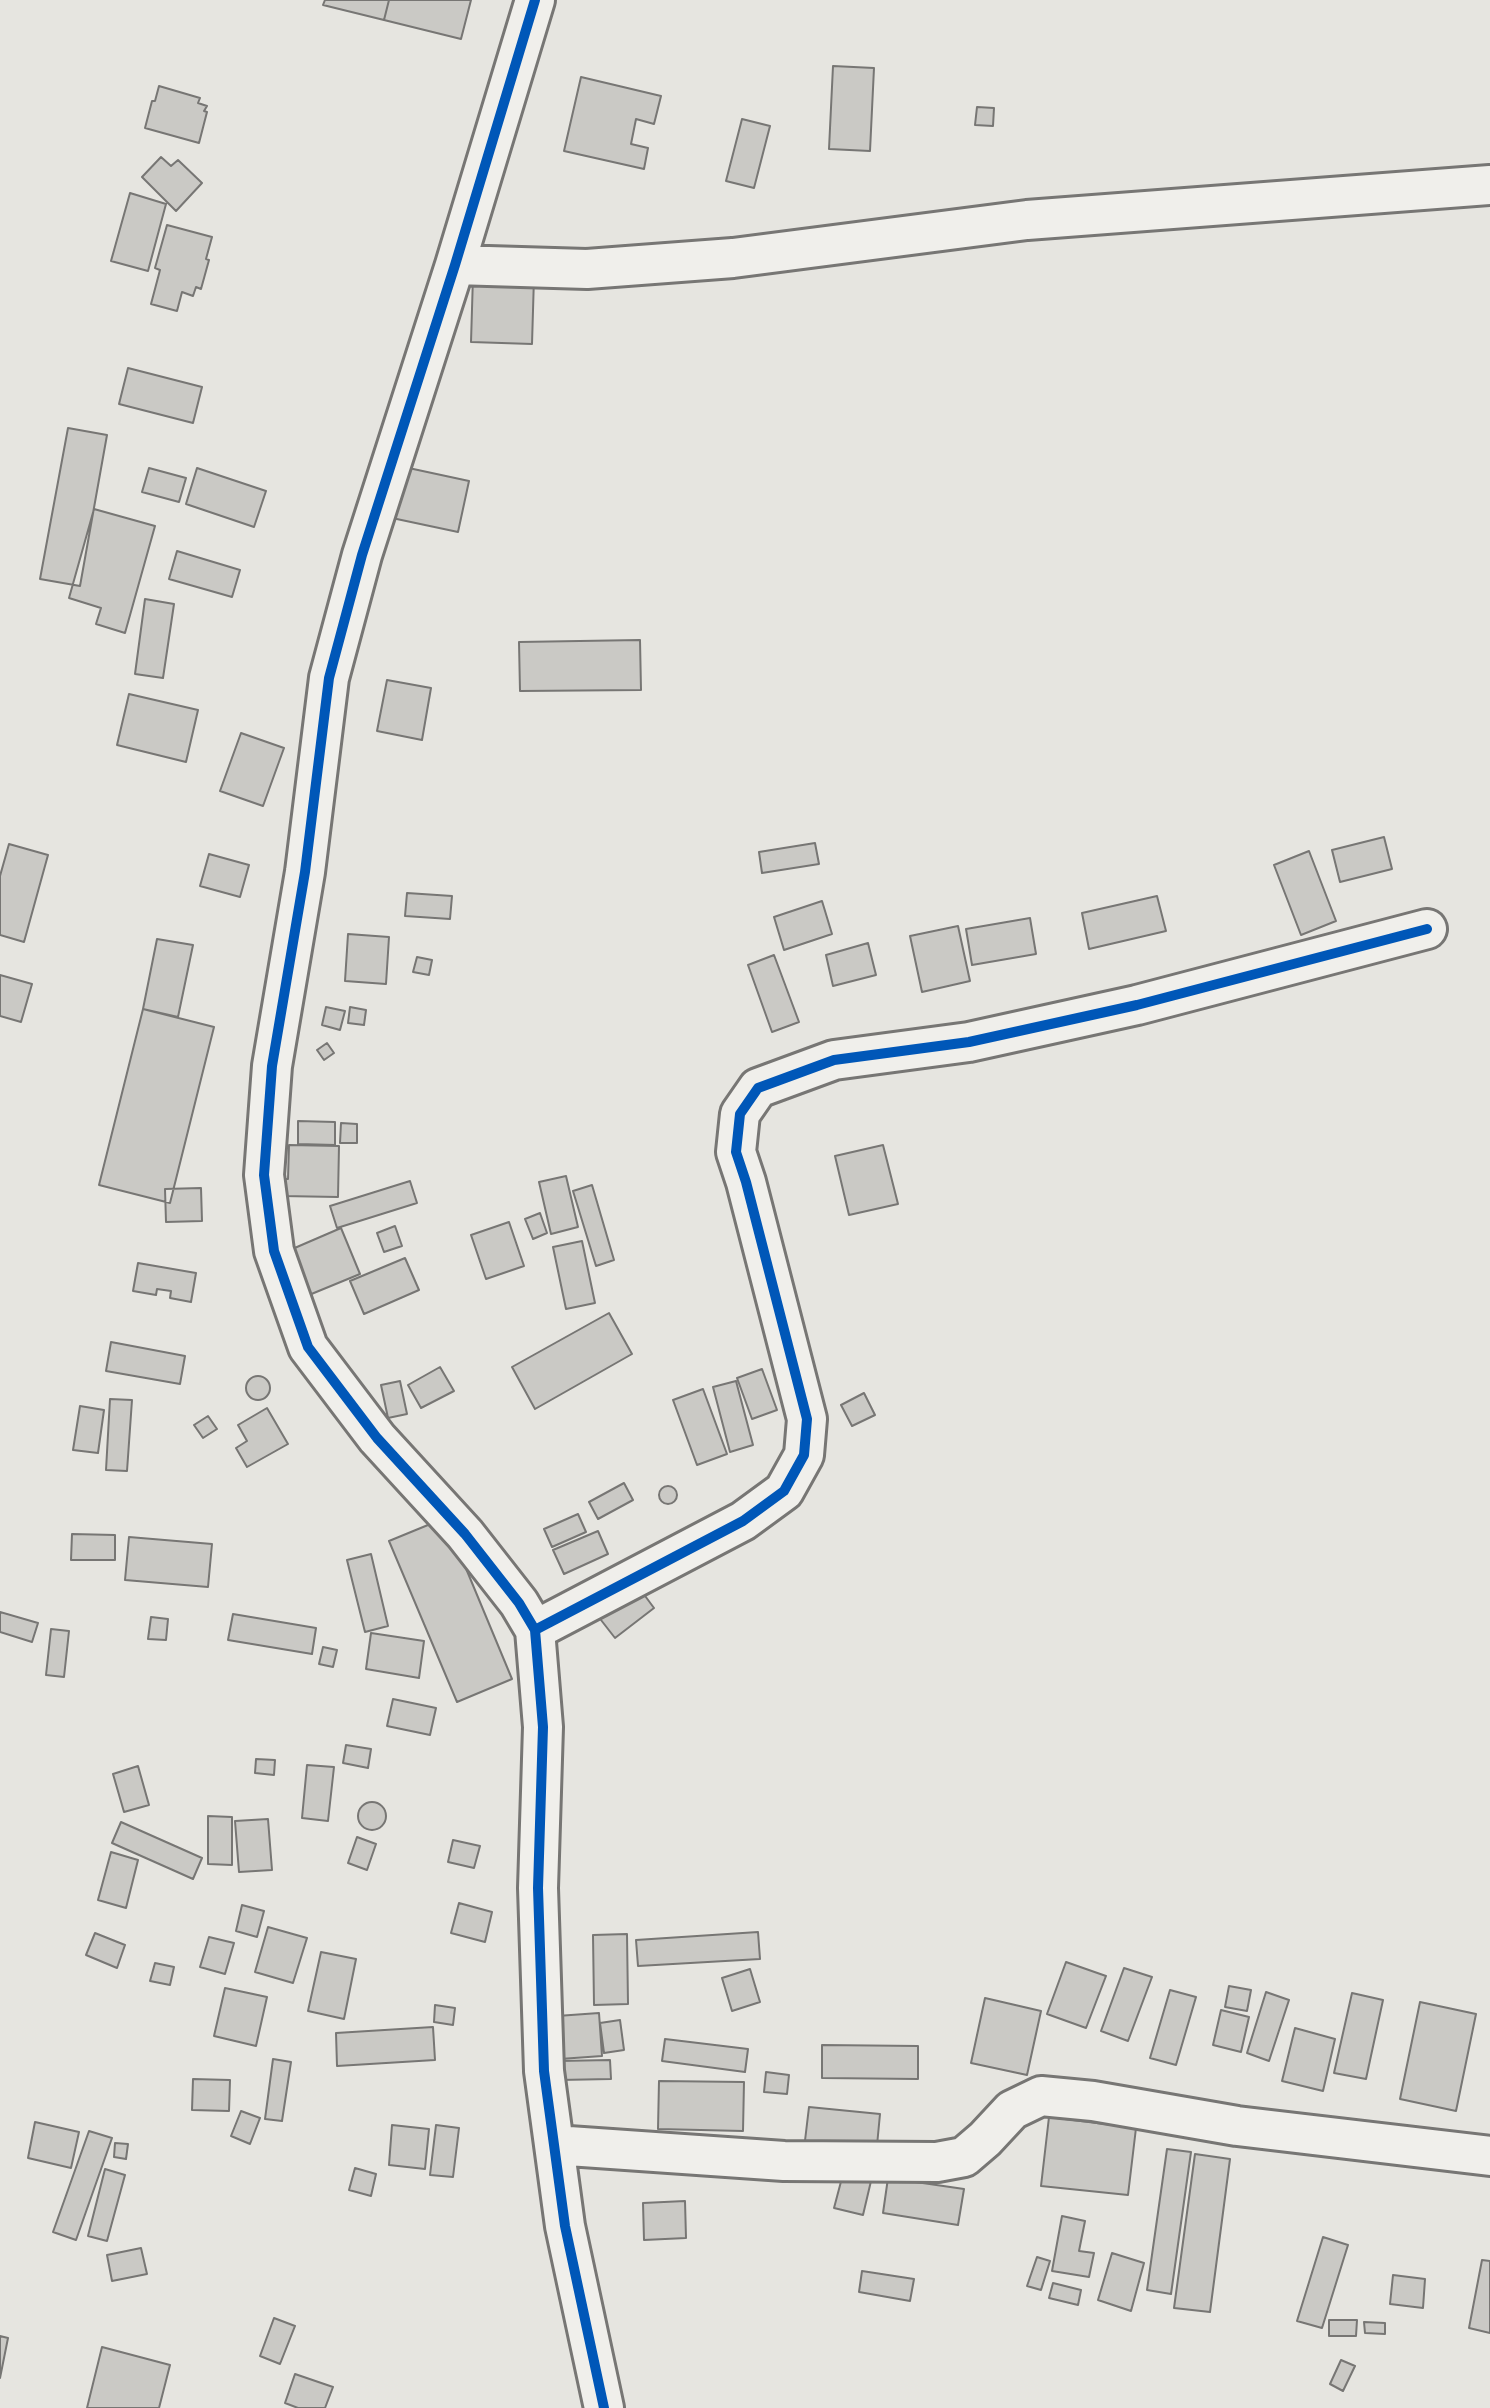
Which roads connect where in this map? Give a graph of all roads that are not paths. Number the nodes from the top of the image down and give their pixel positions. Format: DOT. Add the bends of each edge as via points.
graph roads {
  1 [pos="535,0"];
  2 [pos="1490,185"];
  3 [pos="455,265"];
  4 [pos="1427,929"];
  5 [pos="535,1630"];
  6 [pos="554,2145"];
  7 [pos="1490,2156"];
  8 [pos="604,2408"];
  1 -- 3 [label="street"];
  2 -- 3 [label="street" via="1027,220 707,260 587,269"];
  3 -- 5 [label="street" via="362,555 329,678 305,872 272,1066 264,1175 274,1251 307,1347 377,1438 472,1544"];
  4 -- 5 [label="street" via="1137,1005 969,1042 834,1060 758,1088 740,1114 736,1152 807,1419 804,1455 784,1491 743,1521"];
  5 -- 6 [label="street" via="543,1727 538,1888 543,2045"];
  6 -- 7 [label="street" via="784,2161 937,2162 964,2157 1012,2110 1041,2096 1237,2126"];
  6 -- 8 [label="street" via="565,2226"];
}
